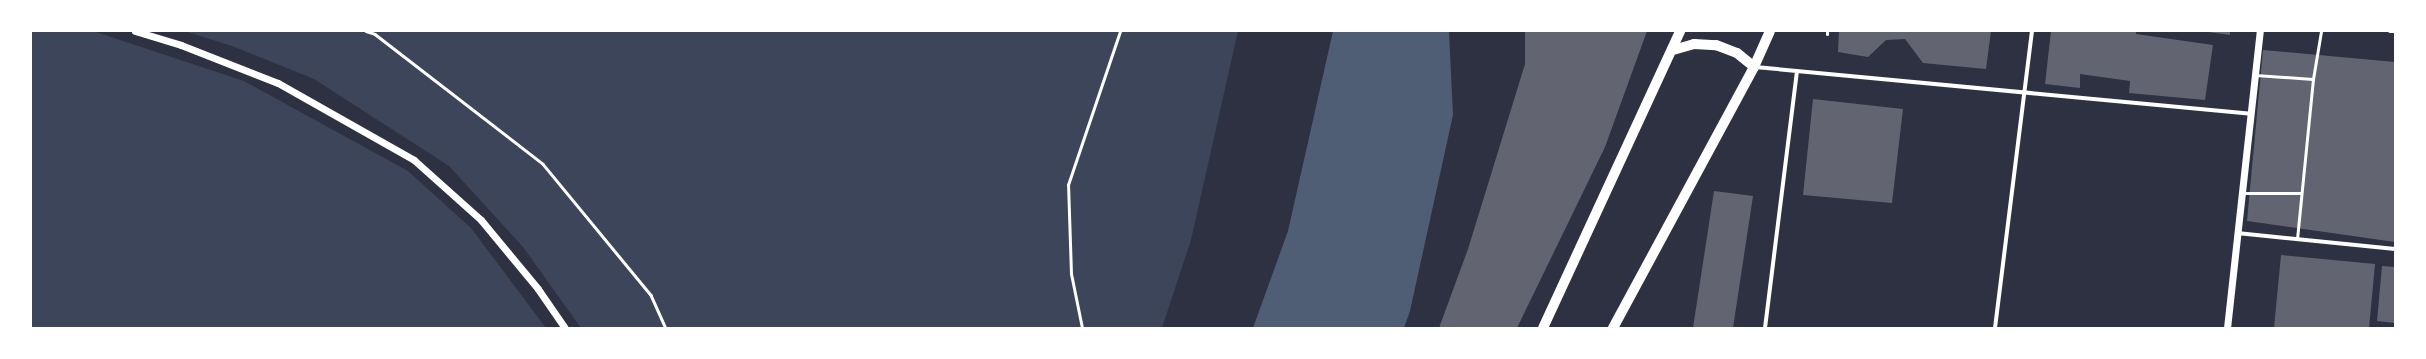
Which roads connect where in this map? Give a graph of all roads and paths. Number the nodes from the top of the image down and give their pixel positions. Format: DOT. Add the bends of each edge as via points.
graph roads {
  1 [pos="135,31"];
  2 [pos="366,31"];
  3 [pos="1120,31"];
  4 [pos="1680,31"];
  5 [pos="1770,31"];
  6 [pos="2032,31"];
  7 [pos="2260,31"];
  8 [pos="2320,31"];
  9 [pos="2390,31"];
  10 [pos="2395,32"];
  11 [pos="1673,50"];
  12 [pos="1754,67"];
  13 [pos="1797,71"];
  14 [pos="2255,76"];
  15 [pos="2313,79"];
  16 [pos="2024,93"];
  17 [pos="2250,114"];
  18 [pos="2242,193"];
  19 [pos="2301,193"];
  20 [pos="2237,233"];
  21 [pos="2297,239"];
  22 [pos="2395,249"];
  23 [pos="565,328"];
  24 [pos="666,328"];
  25 [pos="1082,328"];
  26 [pos="1543,328"];
  27 [pos="1614,328"];
  28 [pos="1765,328"];
  29 [pos="1995,328"];
  30 [pos="2226,328"];
  1 -- 23 [label="street" via="181,45 278,83 414,160 481,220 538,289"];
  2 -- 24 [label="path" via="375,34 543,164 651,295"];
  3 -- 25 [label="path" via="1068,185 1071,274"];
  4 -- 11 [label="main road"];
  5 -- 12 [label="main road"];
  6 -- 16 [label="street"];
  7 -- 14 [label="street"];
  8 -- 15 [label="lane"];
  9 -- 10 [label="street"];
  11 -- 12 [label="main road" via="1694,44 1716,45 1737,53"];
  11 -- 26 [label="main road"];
  12 -- 13 [label="street"];
  12 -- 27 [label="main road"];
  13 -- 16 [label="street"];
  13 -- 28 [label="street"];
  14 -- 15 [label="lane"];
  14 -- 17 [label="street"];
  15 -- 19 [label="lane"];
  16 -- 17 [label="street"];
  16 -- 29 [label="street"];
  17 -- 18 [label="street"];
  18 -- 19 [label="lane"];
  18 -- 20 [label="street"];
  19 -- 21 [label="lane"];
  20 -- 21 [label="street"];
  20 -- 30 [label="street"];
  21 -- 22 [label="street"];
}
